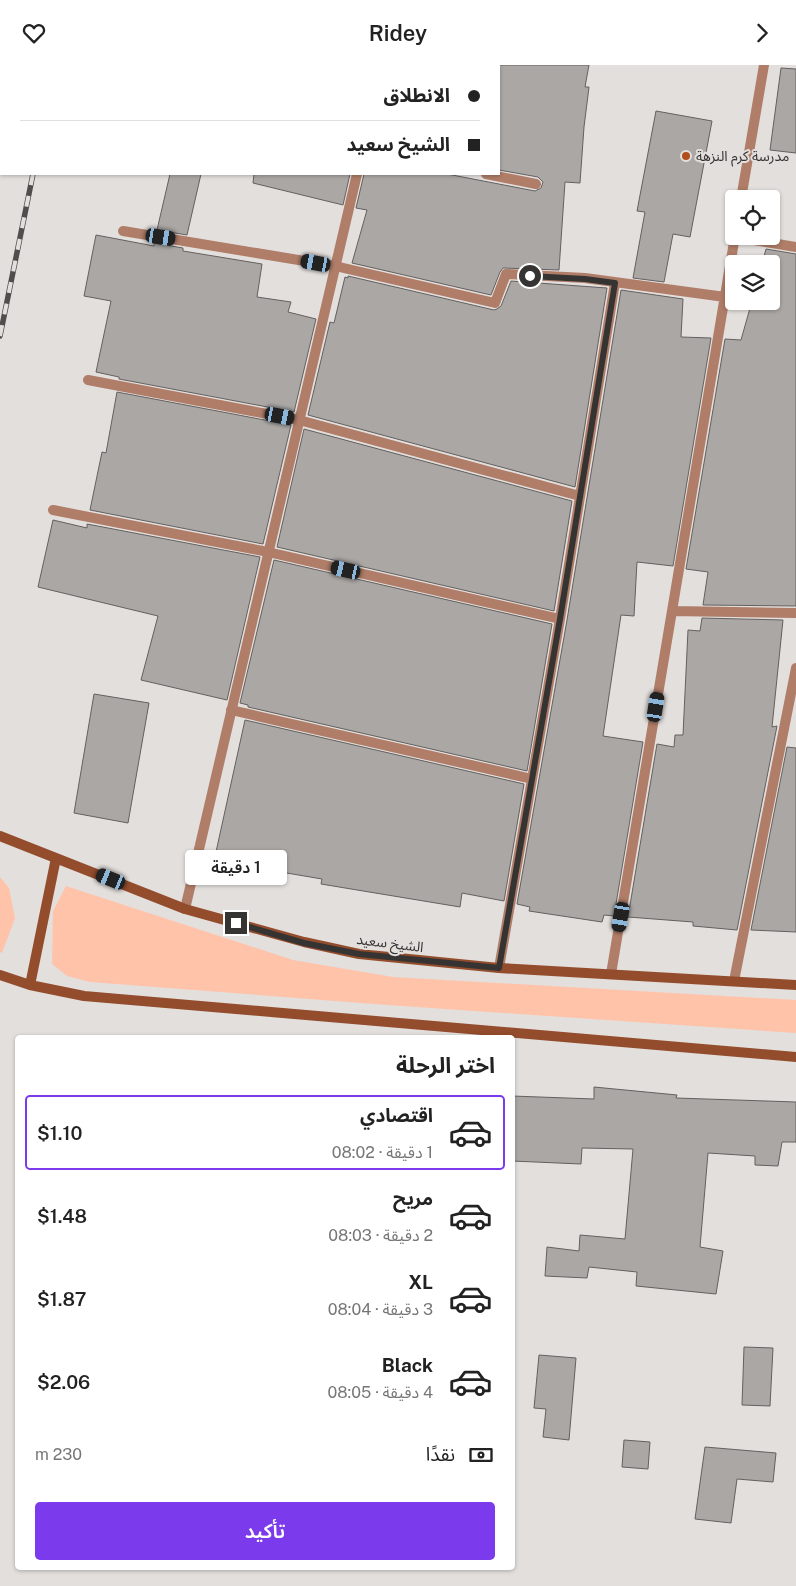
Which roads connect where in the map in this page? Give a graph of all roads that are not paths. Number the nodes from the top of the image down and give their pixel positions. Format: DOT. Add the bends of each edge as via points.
graph roads {
  1 [pos="764,65"];
  2 [pos="357,175"];
  3 [pos="491,175"];
  4 [pos="536,184"];
  5 [pos="743,190"];
  6 [pos="122,231"];
  7 [pos="780,244"];
  8 [pos="796,247"];
  9 [pos="335,266"];
  10 [pos="615,283"];
  11 [pos="725,297"];
  12 [pos="88,380"];
  13 [pos="299,420"];
  14 [pos="580,495"];
  15 [pos="54,510"];
  16 [pos="268,552"];
  17 [pos="672,611"];
  18 [pos="796,613"];
  19 [pos="560,619"];
  20 [pos="796,667"];
  21 [pos="231,710"];
  22 [pos="532,779"];
  23 [pos="0,836"];
  24 [pos="56,858"];
  25 [pos="185,909"];
  26 [pos="499,968"];
  27 [pos="611,974"];
  28 [pos="0,975"];
  29 [pos="734,981"];
  30 [pos="30,985"];
  31 [pos="796,985"];
  32 [pos="796,1057"];
  1 -- 5 [label="street"];
  2 -- 9 [label="street"];
  3 -- 4 [label="street"];
  6 -- 9 [label="street"];
  7 -- 8 [label="street"];
  9 -- 10 [label="street" via="495,303 506,274"];
  9 -- 13 [label="street"];
  10 -- 11 [label="street"];
  10 -- 14 [label="street"];
  11 -- 17 [label="street"];
  12 -- 13 [label="street"];
  13 -- 14 [label="street"];
  13 -- 16 [label="street"];
  14 -- 19 [label="street"];
  15 -- 16 [label="street"];
  16 -- 19 [label="street"];
  16 -- 21 [label="street"];
  17 -- 18 [label="street"];
  17 -- 27 [label="street"];
  19 -- 22 [label="street"];
  20 -- 29 [label="street"];
  21 -- 22 [label="street"];
  21 -- 25 [label="street"];
  22 -- 26 [label="street"];
  23 -- 24 [label="main road, الشيخ سعيد"];
  24 -- 25 [label="main road, الشيخ سعيد"];
  24 -- 30 [label="main road"];
  25 -- 26 [label="main road, الشيخ سعيد" via="304,943 359,954"];
  26 -- 27 [label="main road, الشيخ سعيد"];
  27 -- 29 [label="main road, الشيخ سعيد"];
  28 -- 30 [label="main road"];
  29 -- 31 [label="main road, الشيخ سعيد"];
  30 -- 32 [label="main road" via="84,997"];
}
